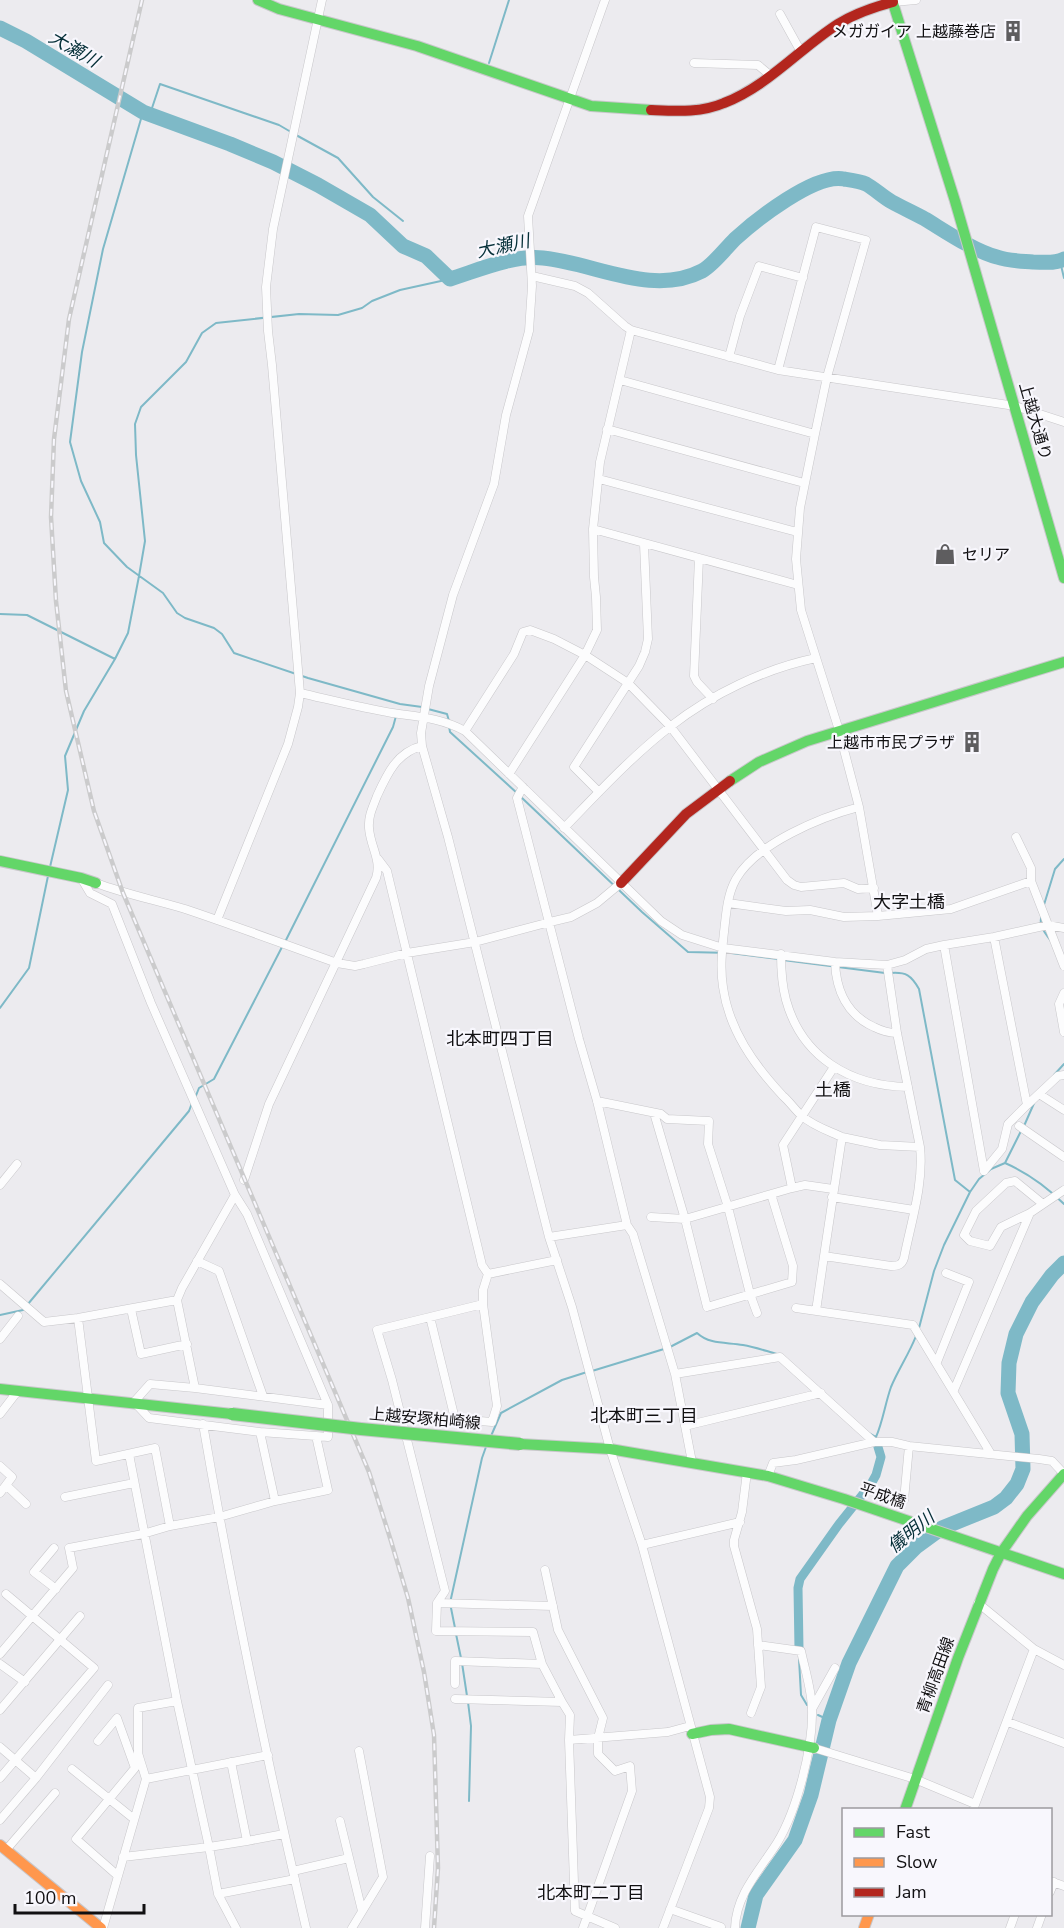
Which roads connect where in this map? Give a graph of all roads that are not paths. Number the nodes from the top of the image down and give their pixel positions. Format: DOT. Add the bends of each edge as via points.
graph roads {
  1 [pos="258,0"];
  2 [pos="322,0"];
  3 [pos="605,0"];
  4 [pos="916,0"];
  5 [pos="893,1"];
  6 [pos="780,15"];
  7 [pos="318,19"];
  8 [pos="801,52"];
  9 [pos="694,63"];
  10 [pos="771,76"];
  11 [pos="569,99"];
  12 [pos="531,272"];
  13 [pos="803,278"];
  14 [pos="631,330"];
  15 [pos="729,357"];
  16 [pos="778,370"];
  17 [pos="827,377"];
  18 [pos="620,380"];
  19 [pos="1015,406"];
  20 [pos="1064,422"];
  21 [pos="607,429"];
  22 [pos="815,434"];
  23 [pos="599,479"];
  24 [pos="804,483"];
  25 [pos="593,530"];
  26 [pos="797,532"];
  27 [pos="644,544"];
  28 [pos="699,558"];
  29 [pos="1064,578"];
  30 [pos="798,585"];
  31 [pos="585,655"];
  32 [pos="816,658"];
  33 [pos="1064,662"];
  34 [pos="628,683"];
  35 [pos="300,693"];
  36 [pos="713,699"];
  37 [pos="423,716"];
  38 [pos="670,726"];
  39 [pos="465,731"];
  40 [pos="839,732"];
  41 [pos="422,746"];
  42 [pos="509,774"];
  43 [pos="523,787"];
  44 [pos="717,789"];
  45 [pos="599,792"];
  46 [pos="859,807"];
  47 [pos="564,828"];
  48 [pos="1016,837"];
  49 [pos="765,851"];
  50 [pos="377,857"];
  51 [pos="0,861"];
  52 [pos="81,878"];
  53 [pos="1031,881"];
  54 [pos="96,883"];
  55 [pos="621,883"];
  56 [pos="874,888"];
  57 [pos="728,903"];
  58 [pos="878,916"];
  59 [pos="217,920"];
  60 [pos="550,922"];
  61 [pos="1048,925"];
  62 [pos="1064,928"];
  63 [pos="994,937"];
  64 [pos="475,942"];
  65 [pos="944,945"];
  66 [pos="723,948"];
  67 [pos="407,953"];
  68 [pos="781,954"];
  69 [pos="835,962"];
  70 [pos="337,963"];
  71 [pos="887,965"];
  72 [pos="1064,966"];
  73 [pos="1064,993"];
  74 [pos="1064,1032"];
  75 [pos="897,1033"];
  76 [pos="834,1067"];
  77 [pos="1064,1075"];
  78 [pos="908,1087"];
  79 [pos="1039,1094"];
  80 [pos="597,1101"];
  81 [pos="1027,1105"];
  82 [pos="1064,1110"];
  83 [pos="654,1113"];
  84 [pos="802,1116"];
  85 [pos="1018,1126"];
  86 [pos="842,1137"];
  87 [pos="920,1147"];
  88 [pos="1064,1157"];
  89 [pos="17,1164"];
  90 [pos="244,1180"];
  91 [pos="0,1185"];
  92 [pos="792,1188"];
  93 [pos="1064,1190"];
  94 [pos="833,1193"];
  95 [pos="771,1194"];
  96 [pos="235,1195"];
  97 [pos="1043,1204"];
  98 [pos="728,1207"];
  99 [pos="914,1210"];
  100 [pos="1030,1213"];
  101 [pos="651,1217"];
  102 [pos="685,1219"];
  103 [pos="627,1225"];
  104 [pos="549,1237"];
  105 [pos="824,1256"];
  106 [pos="556,1260"];
  107 [pos="197,1261"];
  108 [pos="946,1273"];
  109 [pos="488,1274"];
  110 [pos="0,1284"];
  111 [pos="750,1294"];
  112 [pos="177,1299"];
  113 [pos="483,1305"];
  114 [pos="796,1308"];
  115 [pos="131,1309"];
  116 [pos="816,1311"];
  117 [pos="757,1313"];
  118 [pos="18,1316"];
  119 [pos="430,1317"];
  120 [pos="78,1318"];
  121 [pos="0,1340"];
  122 [pos="187,1344"];
  123 [pos="937,1362"];
  124 [pos="675,1374"];
  125 [pos="195,1388"];
  126 [pos="0,1389"];
  127 [pos="954,1390"];
  128 [pos="17,1392"];
  129 [pos="821,1393"];
  130 [pos="263,1396"];
  131 [pos="88,1399"];
  132 [pos="134,1402"];
  133 [pos="328,1405"];
  134 [pos="0,1414"];
  135 [pos="202,1424"];
  136 [pos="685,1426"];
  137 [pos="260,1431"];
  138 [pos="316,1436"];
  139 [pos="874,1443"];
  140 [pos="909,1446"];
  141 [pos="610,1449"];
  142 [pos="129,1454"];
  143 [pos="991,1454"];
  144 [pos="692,1462"];
  145 [pos="0,1466"];
  146 [pos="747,1472"];
  147 [pos="1064,1474"];
  148 [pos="768,1476"];
  149 [pos="134,1483"];
  150 [pos="6,1485"];
  151 [pos="0,1493"];
  152 [pos="64,1497"];
  153 [pos="844,1499"];
  154 [pos="904,1500"];
  155 [pos="275,1501"];
  156 [pos="26,1504"];
  157 [pos="219,1517"];
  158 [pos="740,1522"];
  159 [pos="170,1526"];
  160 [pos="143,1534"];
  161 [pos="642,1545"];
  162 [pos="54,1548"];
  163 [pos="1001,1553"];
  164 [pos="545,1570"];
  165 [pos="1064,1574"];
  166 [pos="56,1589"];
  167 [pos="6,1594"];
  168 [pos="437,1603"];
  169 [pos="978,1603"];
  170 [pos="553,1606"];
  171 [pos="33,1616"];
  172 [pos="80,1616"];
  173 [pos="59,1639"];
  174 [pos="758,1645"];
  175 [pos="1034,1649"];
  176 [pos="0,1654"];
  177 [pos="0,1664"];
  178 [pos="542,1664"];
  179 [pos="1064,1665"];
  180 [pos="836,1668"];
  181 [pos="25,1682"];
  182 [pos="454,1684"];
  183 [pos="108,1685"];
  184 [pos="455,1699"];
  185 [pos="177,1701"];
  186 [pos="562,1702"];
  187 [pos="812,1709"];
  188 [pos="0,1710"];
  189 [pos="751,1713"];
  190 [pos="1008,1722"];
  191 [pos="691,1730"];
  192 [pos="598,1738"];
  193 [pos="569,1740"];
  194 [pos="98,1742"];
  195 [pos="1064,1743"];
  196 [pos="812,1746"];
  197 [pos="0,1747"];
  198 [pos="359,1751"];
  199 [pos="268,1755"];
  200 [pos="15,1760"];
  201 [pos="231,1762"];
  202 [pos="72,1769"];
  203 [pos="192,1769"];
  204 [pos="0,1778"];
  205 [pos="36,1778"];
  206 [pos="146,1779"];
  207 [pos="915,1779"];
  208 [pos="55,1794"];
  209 [pos="109,1799"];
  210 [pos="974,1807"];
  211 [pos="905,1808"];
  212 [pos="134,1819"];
  213 [pos="0,1820"];
  214 [pos="340,1821"];
  215 [pos="284,1834"];
  216 [pos="247,1841"];
  217 [pos="209,1847"];
  218 [pos="3,1848"];
  219 [pos="123,1857"];
  220 [pos="430,1857"];
  221 [pos="349,1858"];
  222 [pos="117,1875"];
  223 [pos="294,1875"];
  224 [pos="1052,1882"];
  225 [pos="1064,1886"];
  226 [pos="218,1893"];
  227 [pos="670,1909"];
  228 [pos="362,1911"];
  229 [pos="588,1917"];
  230 [pos="721,1927"];
  231 [pos="102,1928"];
  232 [pos="236,1928"];
  233 [pos="306,1928"];
  234 [pos="352,1928"];
  235 [pos="425,1928"];
  236 [pos="583,1928"];
  237 [pos="615,1928"];
  238 [pos="663,1928"];
  239 [pos="735,1928"];
  1 -- 7 [label="main road"];
  2 -- 7 [label="street"];
  3 -- 11 [label="street"];
  4 -- 5 [label="street"];
  5 -- 8 [label="main road" via="850,17"];
  5 -- 19 [label="main road, 上越大通り"];
  6 -- 8 [label="street"];
  7 -- 11 [label="main road" via="417,46"];
  7 -- 35 [label="street" via="273,229 266,287"];
  8 -- 10 [label="main road"];
  9 -- 10 [label="street" via="758,64"];
  10 -- 11 [label="main road" via="723,104 698,110 591,106"];
  11 -- 12 [label="street" via="528,216"];
  12 -- 14 [label="street" via="588,293"];
  12 -- 37 [label="street" via="529,330 506,415 494,484 453,595"];
  13 -- 15 [label="street" via="759,266"];
  13 -- 16 [label="street"];
  13 -- 17 [label="street" via="816,227 866,240"];
  14 -- 15 [label="street"];
  14 -- 18 [label="street"];
  15 -- 16 [label="street"];
  16 -- 17 [label="street"];
  17 -- 19 [label="street"];
  17 -- 22 [label="street"];
  18 -- 21 [label="street"];
  18 -- 22 [label="street"];
  19 -- 20 [label="street"];
  19 -- 29 [label="main road, 上越大通り"];
  21 -- 23 [label="street"];
  21 -- 24 [label="street"];
  22 -- 24 [label="street"];
  23 -- 25 [label="street"];
  23 -- 26 [label="street"];
  24 -- 26 [label="street"];
  25 -- 27 [label="street"];
  25 -- 31 [label="street" via="597,630"];
  26 -- 30 [label="street"];
  27 -- 28 [label="street"];
  27 -- 34 [label="street" via="648,639"];
  28 -- 30 [label="street"];
  28 -- 36 [label="street" via="694,676"];
  30 -- 32 [label="street" via="801,610"];
  31 -- 34 [label="street"];
  31 -- 39 [label="street" via="530,630 523,632 514,654"];
  31 -- 42 [label="street"];
  32 -- 36 [label="street" via="766,673"];
  32 -- 40 [label="street"];
  33 -- 40 [label="main road"];
  34 -- 38 [label="street"];
  34 -- 45 [label="street" via="574,767"];
  35 -- 37 [label="street"];
  35 -- 59 [label="street" via="288,744"];
  36 -- 38 [label="street"];
  37 -- 39 [label="street" via="452,723"];
  37 -- 41 [label="street"];
  38 -- 44 [label="street"];
  38 -- 45 [label="street"];
  39 -- 42 [label="street"];
  40 -- 44 [label="main road" via="784,750"];
  40 -- 46 [label="street"];
  41 -- 50 [label="street" via="411,749 388,772 370,812 369,830"];
  41 -- 64 [label="street"];
  42 -- 43 [label="street"];
  43 -- 47 [label="street"];
  43 -- 60 [label="street" via="517,798"];
  44 -- 49 [label="street"];
  44 -- 55 [label="main road" via="686,814"];
  45 -- 47 [label="street"];
  46 -- 49 [label="street" via="798,829"];
  46 -- 56 [label="street"];
  47 -- 55 [label="street"];
  48 -- 53 [label="street" via="1031,867"];
  49 -- 56 [label="street" via="794,885 844,883 858,889"];
  49 -- 57 [label="street" via="736,879"];
  50 -- 67 [label="street" via="387,871"];
  50 -- 70 [label="street" via="376,878"];
  51 -- 52 [label="main road"];
  52 -- 54 [label="main road"];
  52 -- 96 [label="street" via="90,893 112,904"];
  53 -- 58 [label="street" via="951,909"];
  53 -- 61 [label="street"];
  54 -- 59 [label="street"];
  55 -- 60 [label="street" via="597,903 571,917"];
  55 -- 66 [label="street" via="670,928 693,940"];
  56 -- 58 [label="street"];
  57 -- 58 [label="street" via="844,917"];
  57 -- 66 [label="street"];
  59 -- 70 [label="street"];
  60 -- 64 [label="street"];
  60 -- 80 [label="street"];
  61 -- 62 [label="street"];
  61 -- 63 [label="street"];
  61 -- 72 [label="street"];
  63 -- 65 [label="street"];
  63 -- 81 [label="street"];
  64 -- 67 [label="street"];
  64 -- 104 [label="street"];
  65 -- 71 [label="street"];
  65 -- 81 [label="street" via="984,1171 1002,1149 1008,1124"];
  66 -- 68 [label="street"];
  66 -- 84 [label="street" via="723,990 740,1039 757,1068"];
  67 -- 70 [label="street" via="355,966"];
  67 -- 109 [label="street" via="482,1265"];
  68 -- 69 [label="street"];
  68 -- 76 [label="street" via="784,994 797,1027 812,1048"];
  69 -- 71 [label="street"];
  69 -- 75 [label="street" via="838,988 848,1008 864,1023"];
  70 -- 90 [label="street" via="269,1104"];
  71 -- 75 [label="street"];
  73 -- 74 [label="street" via="1059,1004"];
  75 -- 78 [label="street"];
  76 -- 78 [label="street" via="865,1082"];
  76 -- 84 [label="street"];
  77 -- 79 [label="street"];
  78 -- 87 [label="street"];
  79 -- 81 [label="street"];
  79 -- 82 [label="street"];
  80 -- 83 [label="street"];
  80 -- 103 [label="street"];
  83 -- 98 [label="street" via="667,1119 710,1121 708,1144"];
  83 -- 102 [label="street"];
  84 -- 86 [label="street"];
  84 -- 92 [label="street" via="783,1145"];
  85 -- 88 [label="street"];
  86 -- 87 [label="street" via="880,1145"];
  86 -- 94 [label="street"];
  87 -- 99 [label="street" via="921,1178"];
  89 -- 91 [label="street"];
  92 -- 94 [label="street" via="805,1185"];
  92 -- 95 [label="street"];
  93 -- 97 [label="street"];
  94 -- 99 [label="street"];
  94 -- 105 [label="street"];
  95 -- 98 [label="street"];
  95 -- 111 [label="street" via="793,1266 792,1282"];
  96 -- 107 [label="street"];
  96 -- 133 [label="street" via="247,1214"];
  97 -- 100 [label="street"];
  97 -- 100 [label="street" via="1015,1181 1006,1182 976,1211 964,1235 970,1241 990,1246 1000,1227"];
  98 -- 102 [label="street"];
  98 -- 111 [label="street"];
  99 -- 105 [label="street" via="899,1266"];
  100 -- 127 [label="street"];
  101 -- 102 [label="street"];
  102 -- 111 [label="street" via="707,1307"];
  103 -- 104 [label="street"];
  103 -- 124 [label="street"];
  104 -- 106 [label="street"];
  105 -- 116 [label="street"];
  106 -- 109 [label="street"];
  106 -- 141 [label="street"];
  107 -- 112 [label="street"];
  107 -- 130 [label="street" via="219,1271"];
  108 -- 123 [label="street" via="969,1282"];
  109 -- 113 [label="street"];
  110 -- 120 [label="street" via="44,1322"];
  111 -- 117 [label="street"];
  112 -- 115 [label="street"];
  112 -- 122 [label="street"];
  113 -- 119 [label="street"];
  113 -- 119 [label="street" via="498,1406 492,1422 455,1419"];
  114 -- 116 [label="street"];
  115 -- 120 [label="street"];
  115 -- 122 [label="street" via="141,1354"];
  116 -- 123 [label="street" via="914,1325"];
  118 -- 121 [label="street"];
  119 -- 168 [label="street" via="377,1330 445,1591"];
  120 -- 131 [label="street"];
  122 -- 125 [label="street"];
  123 -- 127 [label="street"];
  124 -- 129 [label="street" via="780,1357"];
  124 -- 136 [label="street"];
  125 -- 130 [label="street"];
  125 -- 132 [label="street" via="150,1384"];
  126 -- 128 [label="main road, 上越安塚柏崎線"];
  127 -- 143 [label="street"];
  128 -- 131 [label="main road, 上越安塚柏崎線"];
  128 -- 134 [label="street"];
  129 -- 136 [label="street"];
  129 -- 139 [label="street"];
  130 -- 133 [label="street"];
  131 -- 132 [label="main road, 上越安塚柏崎線"];
  131 -- 142 [label="street" via="96,1461"];
  132 -- 135 [label="street" via="149,1418"];
  132 -- 141 [label="main road, 上越安塚柏崎線, bridge" via="361,1429"];
  133 -- 138 [label="street" via="328,1437"];
  135 -- 137 [label="street"];
  135 -- 157 [label="street"];
  136 -- 144 [label="street"];
  137 -- 138 [label="street"];
  137 -- 155 [label="street"];
  138 -- 155 [label="street" via="328,1490"];
  139 -- 140 [label="street"];
  139 -- 148 [label="street" via="773,1463"];
  140 -- 143 [label="street"];
  140 -- 154 [label="street"];
  141 -- 144 [label="main road, 上越安塚柏崎線"];
  141 -- 161 [label="street"];
  142 -- 149 [label="street"];
  142 -- 159 [label="street" via="155,1448"];
  143 -- 147 [label="street" via="1052,1461"];
  144 -- 146 [label="main road, 上越安塚柏崎線"];
  145 -- 150 [label="street" via="12,1477"];
  146 -- 148 [label="main road, 上越安塚柏崎線"];
  146 -- 158 [label="street"];
  147 -- 163 [label="main road, 青柳高田線"];
  148 -- 153 [label="main road, 上越安塚柏崎線"];
  149 -- 152 [label="street"];
  149 -- 160 [label="street"];
  150 -- 151 [label="street"];
  150 -- 156 [label="street"];
  153 -- 163 [label="main road, 平成橋"];
  155 -- 157 [label="street"];
  157 -- 159 [label="street"];
  157 -- 199 [label="street"];
  158 -- 161 [label="street"];
  158 -- 174 [label="street" via="734,1546"];
  159 -- 160 [label="street"];
  160 -- 166 [label="street" via="69,1548 73,1568"];
  160 -- 185 [label="street"];
  161 -- 191 [label="street"];
  162 -- 166 [label="street" via="34,1572"];
  163 -- 165 [label="main road"];
  163 -- 169 [label="main road, 青柳高田線"];
  164 -- 170 [label="street"];
  166 -- 171 [label="street"];
  167 -- 171 [label="street"];
  168 -- 170 [label="street"];
  168 -- 178 [label="street" via="436,1631 533,1632"];
  169 -- 175 [label="street"];
  169 -- 207 [label="main road, 青柳高田線"];
  170 -- 192 [label="street" via="558,1630 603,1718"];
  171 -- 173 [label="street"];
  171 -- 176 [label="street"];
  172 -- 173 [label="street"];
  173 -- 181 [label="street"];
  173 -- 200 [label="street" via="94,1668"];
  174 -- 187 [label="street" via="801,1651"];
  174 -- 189 [label="street" via="761,1687"];
  175 -- 179 [label="street"];
  175 -- 190 [label="street"];
  177 -- 181 [label="street"];
  178 -- 182 [label="street" via="455,1661"];
  178 -- 186 [label="street"];
  180 -- 187 [label="street"];
  181 -- 188 [label="street"];
  183 -- 205 [label="street"];
  184 -- 186 [label="street"];
  185 -- 203 [label="street"];
  185 -- 206 [label="street" via="138,1708 138,1753"];
  186 -- 193 [label="street" via="570,1715"];
  187 -- 196 [label="street"];
  190 -- 195 [label="street"];
  190 -- 210 [label="street"];
  191 -- 192 [label="street"];
  191 -- 196 [label="main road" via="729,1729"];
  191 -- 227 [label="street" via="710,1797 709,1808"];
  192 -- 193 [label="street"];
  192 -- 229 [label="street" via="598,1754 615,1771 630,1766 632,1791"];
  193 -- 229 [label="street" via="575,1911"];
  194 -- 209 [label="street" via="117,1718 135,1768"];
  196 -- 207 [label="street"];
  196 -- 239 [label="street" via="789,1818 778,1842 743,1894"];
  197 -- 200 [label="street"];
  198 -- 228 [label="street" via="383,1877"];
  199 -- 201 [label="street"];
  199 -- 215 [label="street"];
  200 -- 204 [label="street"];
  200 -- 205 [label="street"];
  201 -- 203 [label="street"];
  201 -- 216 [label="street"];
  202 -- 209 [label="street"];
  203 -- 206 [label="street"];
  203 -- 217 [label="street"];
  205 -- 213 [label="street"];
  206 -- 212 [label="street"];
  207 -- 210 [label="street"];
  207 -- 211 [label="main road, 青柳高田線"];
  208 -- 218 [label="street"];
  209 -- 212 [label="street"];
  209 -- 222 [label="street" via="76,1839"];
  212 -- 219 [label="street"];
  214 -- 221 [label="street"];
  215 -- 216 [label="street"];
  215 -- 223 [label="street"];
  216 -- 217 [label="street"];
  217 -- 219 [label="street"];
  217 -- 226 [label="street"];
  218 -- 231 [label="main road"];
  219 -- 222 [label="street"];
  220 -- 235 [label="street"];
  221 -- 223 [label="street"];
  221 -- 228 [label="street"];
  222 -- 231 [label="street"];
  223 -- 226 [label="street"];
  223 -- 233 [label="street"];
  224 -- 225 [label="street"];
  226 -- 232 [label="street"];
  227 -- 230 [label="street"];
  227 -- 238 [label="street"];
  228 -- 234 [label="street"];
  229 -- 236 [label="street"];
  229 -- 237 [label="street"];
}
